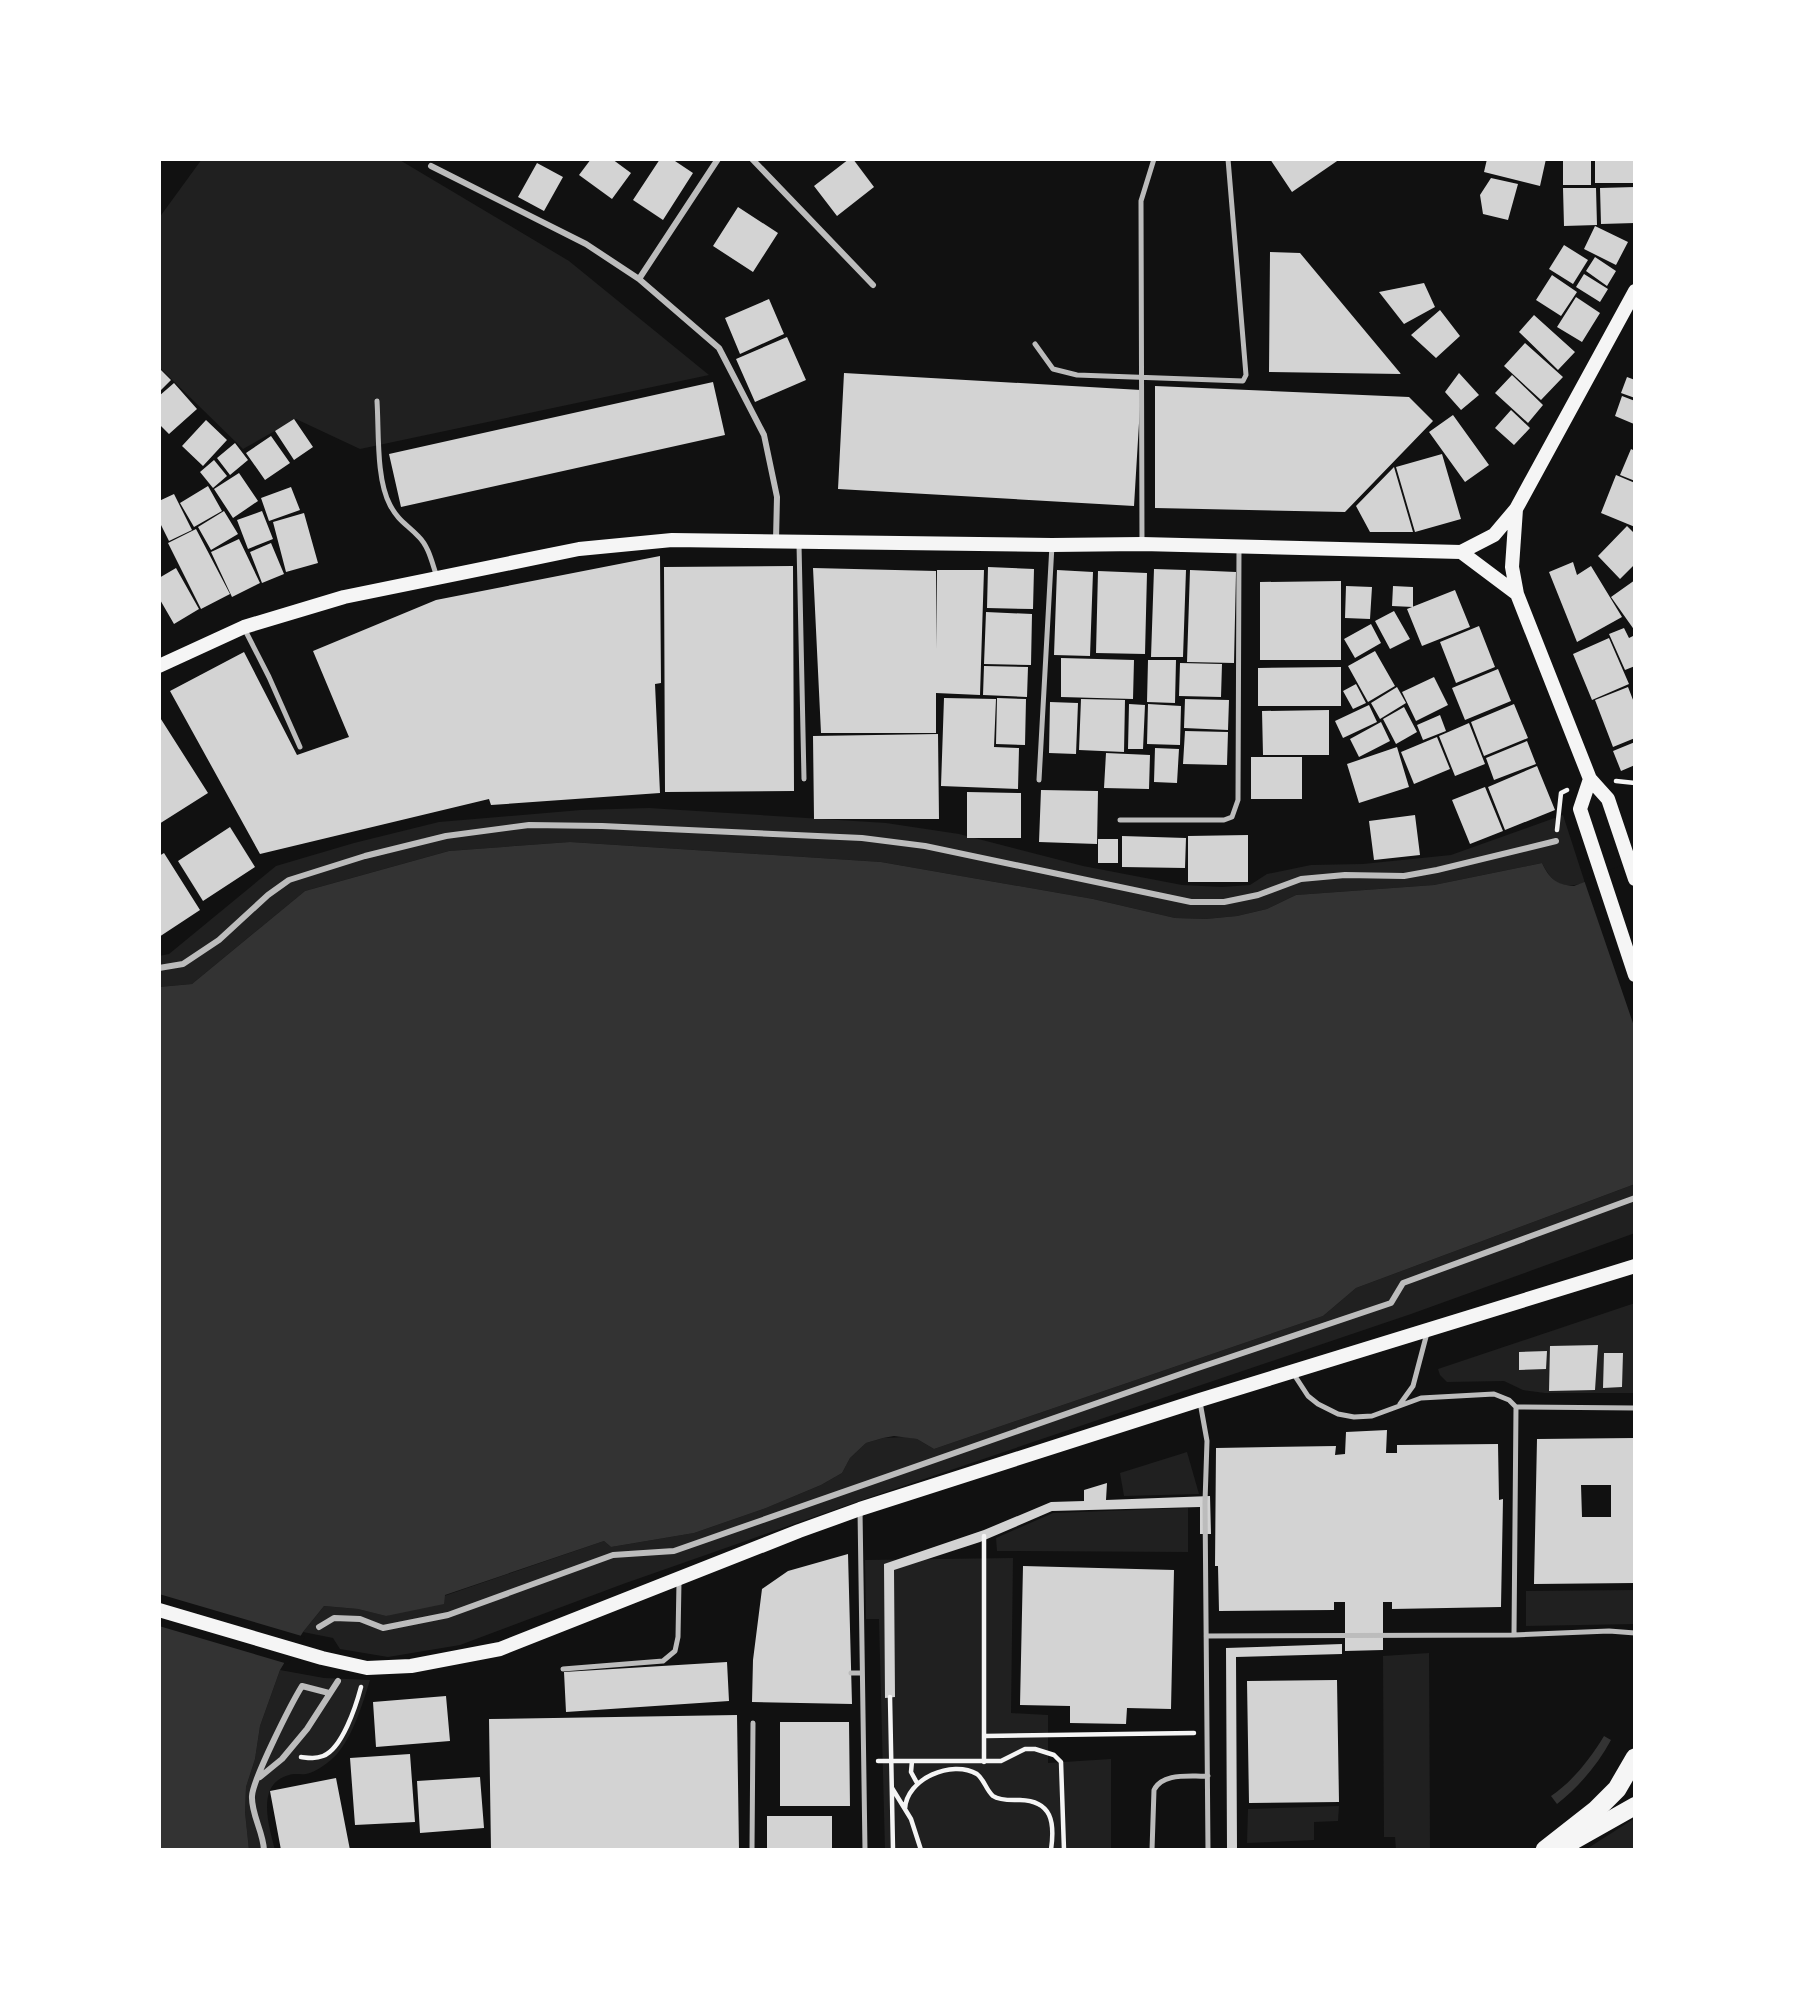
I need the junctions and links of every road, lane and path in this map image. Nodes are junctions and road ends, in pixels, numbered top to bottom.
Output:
1 (718, 159) edge
2 (752, 159) edge
3 (1154, 159) edge
4 (1228, 159) edge
5 (430, 166) dead end
6 (639, 279) junction
7 (873, 285) dead end
8 (1635, 291) edge
9 (1035, 344) dead end
10 (1142, 379) junction
11 (377, 401) dead end
12 (1517, 509) junction
13 (799, 541) junction
14 (775, 542) junction
15 (1142, 544) junction
16 (1052, 545) junction
17 (1239, 548) junction
18 (1461, 552) junction
19 (437, 577) junction
20 (1517, 594) junction
21 (244, 627) junction
22 (159, 666) edge
23 (300, 747) dead end
24 (804, 779) dead end
25 (1590, 779) junction
26 (1039, 780) dead end
27 (1120, 820) dead end
28 (1556, 841) dead end
29 (1635, 879) edge
30 (159, 968) edge
31 (1635, 975) edge
32 (1635, 1198) edge
33 (1635, 1266) edge
34 (1428, 1330) junction
35 (1292, 1371) junction
36 (1200, 1400) junction
37 (1517, 1406) junction
38 (1395, 1408) junction
39 (1635, 1408) edge
40 (860, 1509) junction
41 (984, 1536) dead end
42 (679, 1578) junction
43 (159, 1610) edge
44 (319, 1627) dead end
45 (1635, 1633) edge
46 (1514, 1635) junction
47 (1206, 1636) junction
48 (563, 1669) dead end
49 (851, 1673) dead end
50 (861, 1673) junction
51 (338, 1681) dead end
52 (361, 1687) dead end
53 (330, 1693) junction
54 (890, 1697) dead end
55 (753, 1723) dead end
56 (1208, 1733) junction
57 (985, 1736) junction
58 (1635, 1758) edge
59 (282, 1759) junction
60 (890, 1761) junction
61 (912, 1761) junction
62 (863, 1762) junction
63 (984, 1762) junction
64 (1208, 1776) junction
65 (258, 1779) junction
66 (918, 1783) junction
67 (891, 1787) junction
68 (1635, 1806) edge
69 (905, 1809) junction
70 (1051, 1847) edge
71 (1064, 1847) edge
72 (264, 1850) edge
73 (752, 1850) edge
74 (865, 1850) edge
75 (893, 1850) edge
76 (921, 1850) edge
77 (1152, 1850) edge
78 (1208, 1850) edge
79 (1545, 1850) edge
80 (1557, 1850) edge

1 - 6 street
2 - 7 street
3 - 10 lane
4 - 10 lane
5 - 6 street
6 - 14 street
8 - 12 main road
9 - 10 lane
10 - 15 lane
11 - 19 lane
12 - 18 main road
12 - 20 main road
13 - 14 main road
13 - 16 main road
13 - 24 lane
14 - 19 main road
15 - 16 main road
15 - 17 main road
16 - 26 lane
17 - 18 main road
17 - 27 lane
18 - 20 main road
19 - 21 main road
20 - 25 main road
21 - 22 main road
21 - 23 lane
25 - 29 main road
25 - 31 main road
28 - 30 street
32 - 44 street
33 - 34 main road
34 - 35 main road
34 - 38 lane
35 - 36 main road
35 - 38 lane
36 - 40 main road
36 - 47 lane
37 - 38 lane
37 - 39 lane
37 - 46 lane
40 - 42 main road
40 - 50 lane
41 - 57 path
42 - 43 main road
42 - 48 lane
45 - 46 lane
46 - 47 lane
47 - 56 lane
49 - 50 lane
50 - 62 lane
51 - 53 street
52 - 59 path
53 - 59 street
53 - 65 street
54 - 60 path
55 - 73 lane
56 - 57 path
56 - 64 lane
57 - 63 path
58 - 79 highway
59 - 65 street
60 - 61 path
60 - 62 path
60 - 67 path
61 - 63 path
61 - 66 path
62 - 74 lane
63 - 71 path
64 - 77 lane
64 - 78 lane
65 - 72 street
66 - 69 path
66 - 70 path
67 - 69 path
67 - 75 path
68 - 80 main road
69 - 76 path
70 - 71 path

